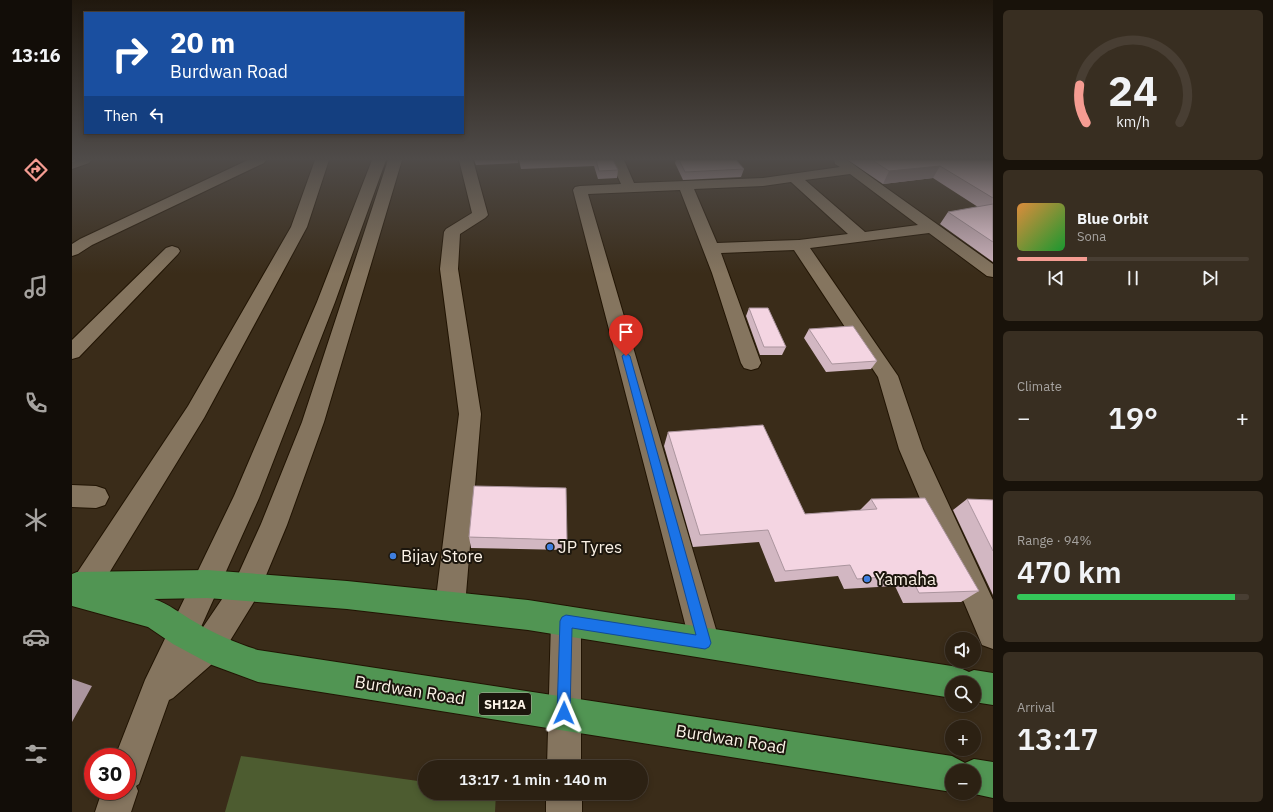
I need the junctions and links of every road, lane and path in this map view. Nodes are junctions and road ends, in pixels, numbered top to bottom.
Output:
1 (179, 198) edge
2 (309, 198) edge
3 (365, 198) edge
4 (383, 198) edge
5 (476, 198) edge
6 (582, 198) edge
7 (691, 198) edge
8 (817, 198) edge
9 (890, 198) edge
10 (932, 228) junction
11 (861, 237) junction
12 (799, 245) junction
13 (712, 248) junction
14 (72, 251) edge
15 (172, 251) dead end
16 (993, 272) edge
17 (72, 352) edge
18 (751, 363) dead end
19 (207, 584) junction
20 (247, 587) junction
21 (76, 588) edge
22 (450, 606) junction
23 (566, 621) junction
24 (993, 634) edge
25 (197, 640) junction
26 (705, 643) junction
27 (945, 681) edge
28 (981, 687) edge
29 (993, 688) edge
30 (564, 713) junction
31 (136, 748) edge
32 (564, 760) edge
33 (945, 773) edge
34 (981, 778) edge
35 (993, 780) edge
36 (117, 800) edge
37 (564, 800) edge
38 (112, 812) edge
39 (564, 812) edge

1 - 14 street
2 - 21 street
3 - 19 street
4 - 20 street
5 - 22 street
6 - 26 street
7 - 13 street
8 - 11 street
9 - 10 street
10 - 11 street
10 - 16 street
11 - 12 street
12 - 13 street
12 - 24 street
13 - 18 street
15 - 17 street
19 - 20 main road
19 - 21 main road
19 - 25 street
20 - 22 main road
20 - 25 street
21 - 25 main road, Burdwan Road / SH12A
22 - 23 main road
23 - 26 main road
23 - 30 street
25 - 30 main road, Burdwan Road / SH12A
25 - 31 street
26 - 27 main road
28 - 29 main road
30 - 32 street
30 - 33 main road, Burdwan Road / SH12A
34 - 35 main road
36 - 38 street
37 - 39 street

